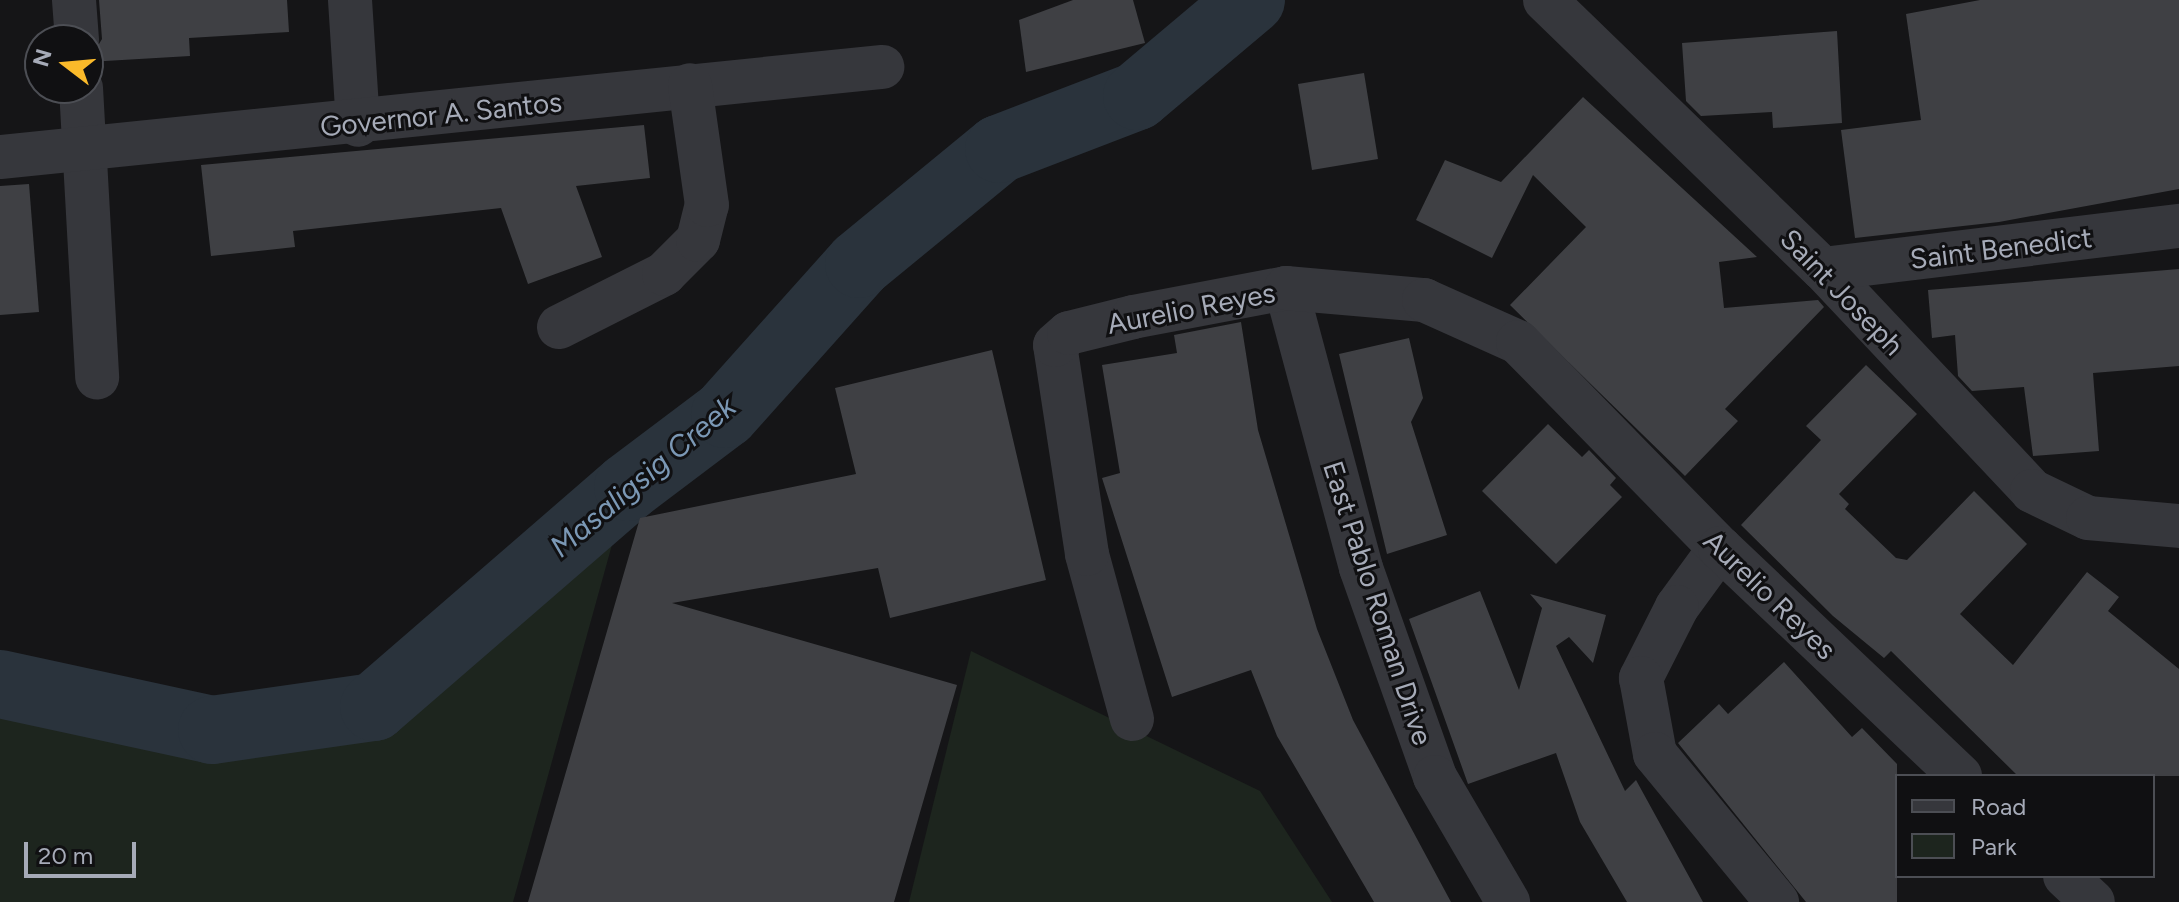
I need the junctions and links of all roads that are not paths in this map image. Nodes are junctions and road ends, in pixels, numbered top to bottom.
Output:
1 (74, 0) edge
2 (350, 0) edge
3 (1545, 0) edge
4 (76, 24) edge
5 (882, 67) dead end
6 (690, 85) junction
7 (82, 104) edge
8 (358, 125) junction
9 (86, 145) junction
10 (0, 157) edge
11 (2179, 226) edge
12 (1823, 269) junction
13 (1286, 288) junction
14 (559, 327) dead end
15 (97, 378) dead end
16 (2173, 528) edge
17 (1720, 548) junction
18 (1132, 719) dead end
19 (1958, 774) edge
20 (2067, 878) edge
21 (1508, 902) edge
22 (1777, 902) edge
23 (2093, 902) edge

1 - 4 street
2 - 8 street
3 - 12 street, Saint Joseph
5 - 6 street, Governor A. Santos
6 - 8 street, Governor A. Santos
6 - 14 street
7 - 9 street
8 - 9 street, Governor A. Santos
9 - 10 street, Governor A. Santos
9 - 15 street
11 - 12 street, Saint Benedict
12 - 16 street, Saint Joseph
13 - 17 street, Aurelio Reyes
13 - 18 street, Aurelio Reyes
13 - 21 street, East Pablo Roman Drive
17 - 19 street, Aurelio Reyes
17 - 22 street
20 - 23 street

